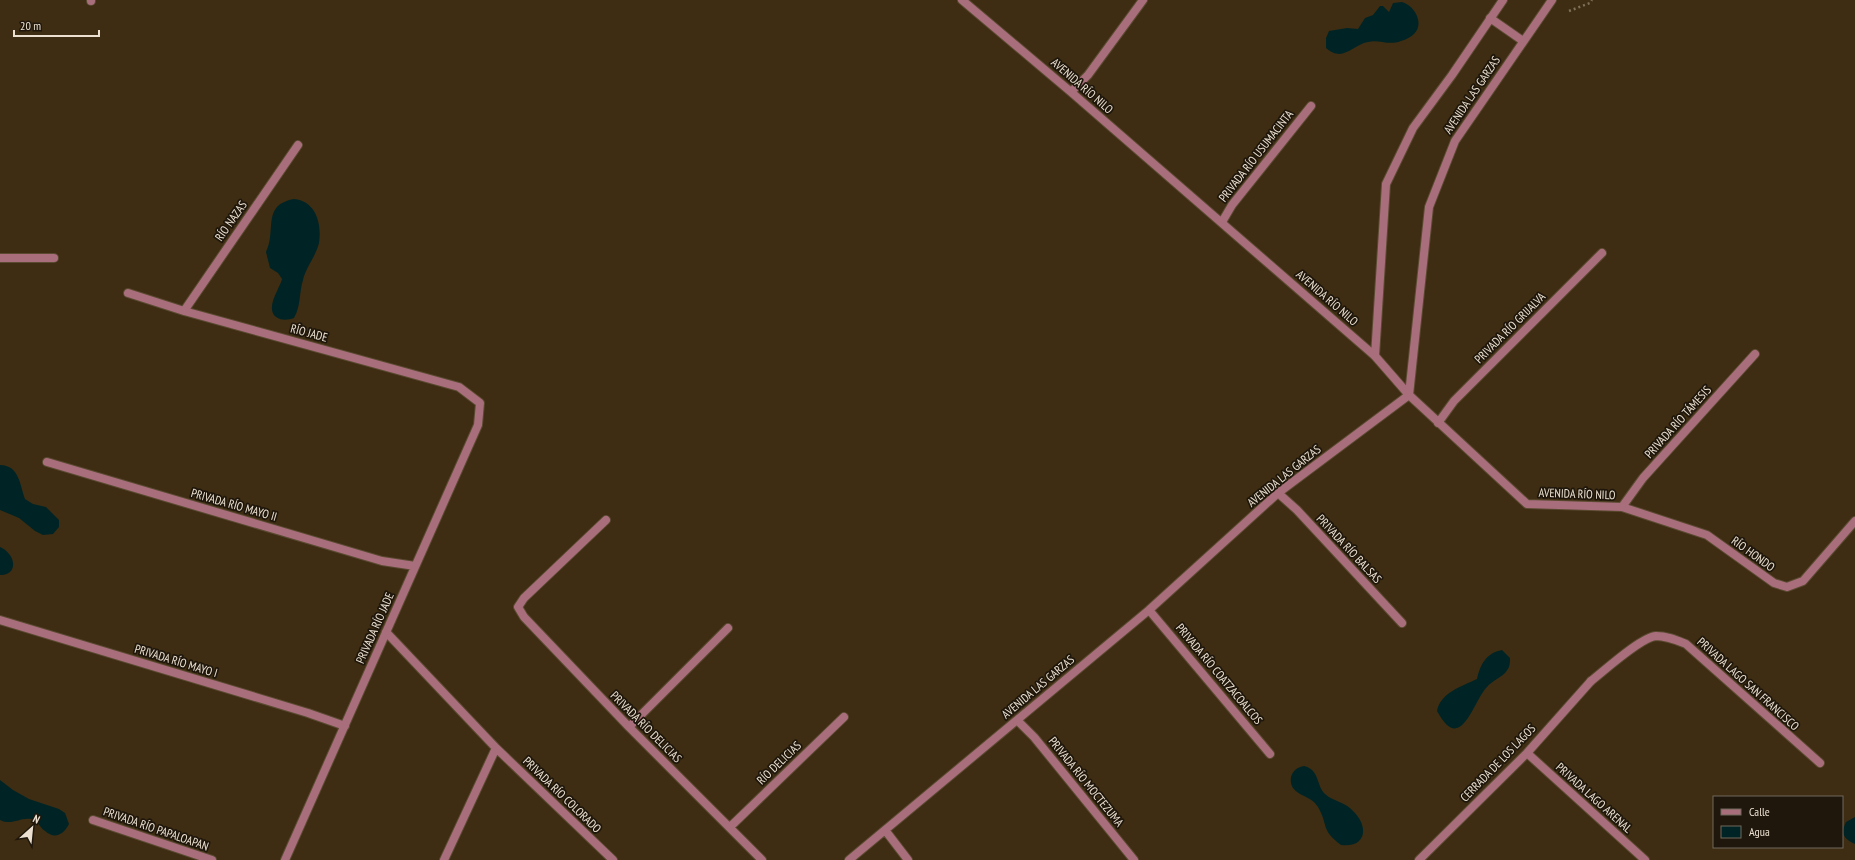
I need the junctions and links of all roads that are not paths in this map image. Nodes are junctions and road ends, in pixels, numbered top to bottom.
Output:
1 (962, 0) edge
2 (1144, 0) edge
3 (1502, 0) edge
4 (1552, 0) edge
5 (1490, 18) junction
6 (1523, 41) junction
7 (1071, 92) junction
8 (1311, 106) dead end
9 (298, 145) dead end
10 (1222, 222) junction
11 (1602, 253) dead end
12 (0, 258) edge
13 (54, 258) dead end
14 (128, 293) dead end
15 (184, 311) junction
16 (1755, 354) dead end
17 (1374, 356) junction
18 (1409, 395) junction
19 (480, 403) joint
20 (1438, 423) junction
21 (47, 462) dead end
22 (1278, 493) junction
23 (1622, 507) junction
24 (606, 520) dead end
25 (1855, 521) edge
26 (1707, 535) joint
27 (415, 566) junction
28 (1149, 610) junction
29 (0, 620) edge
30 (1402, 622) dead end
31 (728, 628) dead end
32 (386, 632) junction
33 (1654, 636) joint
34 (844, 717) dead end
35 (1017, 720) junction
36 (345, 726) junction
37 (629, 727) junction
38 (496, 748) junction
39 (1526, 753) junction
40 (1270, 754) dead end
41 (1820, 764) dead end
42 (93, 820) dead end
43 (730, 827) junction
44 (885, 830) junction
45 (212, 860) edge
46 (285, 860) edge
47 (444, 860) edge
48 (613, 860) edge
49 (762, 860) edge
50 (849, 860) edge
51 (908, 860) edge
52 (1134, 860) edge
53 (1419, 860) edge
54 (1645, 860) edge

1 - 7 street, AVENIDA RÍO NILO
2 - 7 street
3 - 5 street
4 - 6 street, AVENIDA LAS GARZAS
5 - 6 street
5 - 17 street
6 - 18 street, AVENIDA LAS GARZAS
7 - 10 street, AVENIDA RÍO NILO
8 - 10 street, PRIVADA RÍO USUMACINTA
9 - 15 street, RÍO NAZAS
10 - 17 street, AVENIDA RÍO NILO
11 - 20 street, PRIVADA RÍO GRIJALVA
12 - 13 street
14 - 15 street, RÍO JADE
15 - 19 street, RÍO JADE
16 - 23 street, PRIVADA RÍO TÁMESIS
17 - 18 street, AVENIDA RÍO NILO
18 - 20 street, AVENIDA RÍO NILO
18 - 22 street, AVENIDA LAS GARZAS
19 - 27 street, PRIVADA RÍO JADE
20 - 23 street, AVENIDA RÍO NILO
21 - 27 street, PRIVADA RÍO MAYO II
22 - 28 street, AVENIDA LAS GARZAS
22 - 30 street, PRIVADA RÍO BALSAS
23 - 26 street, AVENIDA RÍO NILO
24 - 37 street, PRIVADA RÍO DELICIAS
25 - 26 street, RÍO HONDO
27 - 32 street, PRIVADA RÍO JADE
28 - 35 street, AVENIDA LAS GARZAS
28 - 40 street, PRIVADA RÍO COATZACOALCOS
29 - 36 street, PRIVADA RÍO MAYO I
31 - 37 street
32 - 36 street, PRIVADA RÍO JADE
32 - 38 street, PRIVADA RÍO COLORADO
33 - 39 street, CERRADA DE LOS LAGOS
33 - 41 street, PRIVADA LAGO SAN FRANCISCO
34 - 43 street, RÍO DELICIAS
35 - 44 street, AVENIDA LAS GARZAS
35 - 52 street, PRIVADA RÍO MOCTEZUMA
36 - 46 street, PRIVADA RÍO JADE
37 - 43 street, PRIVADA RÍO DELICIAS
38 - 47 street
38 - 48 street, PRIVADA RÍO COLORADO
39 - 53 street, CERRADA DE LOS LAGOS
39 - 54 street, PRIVADA LAGO ARENAL
42 - 45 street, PRIVADA RÍO PAPALOAPAN
43 - 49 street, PRIVADA RÍO DELICIAS
44 - 50 street, AVENIDA LAS GARZAS
44 - 51 street

